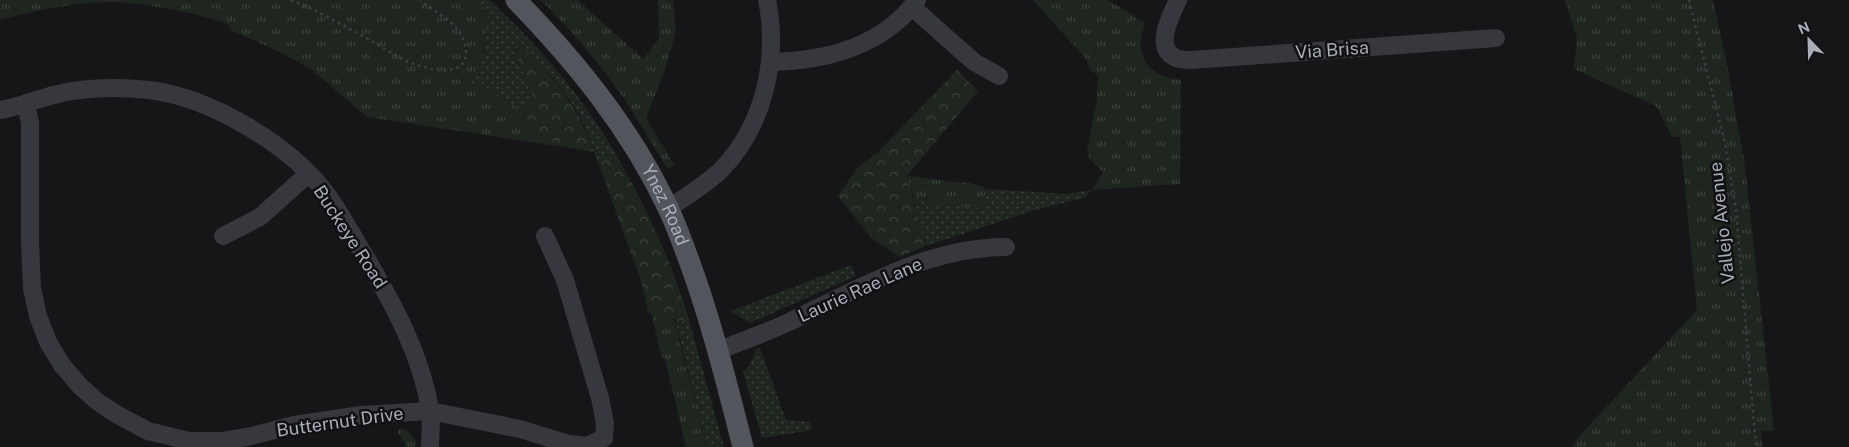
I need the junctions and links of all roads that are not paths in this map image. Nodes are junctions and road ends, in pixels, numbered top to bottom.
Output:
1 (516, 0) edge
2 (767, 0) edge
3 (1178, 0) edge
4 (914, 3) edge
5 (1496, 38) dead end
6 (771, 62) junction
7 (999, 76) dead end
8 (26, 104) junction
9 (0, 110) edge
10 (308, 174) junction
11 (669, 208) junction
12 (223, 236) dead end
13 (545, 236) dead end
14 (1006, 247) dead end
15 (718, 350) junction
16 (430, 411) junction
17 (430, 447) edge
18 (743, 447) edge

1 - 11 main road, Ynez Road
2 - 6 street
3 - 5 street, Via Brisa
4 - 6 street
4 - 7 street
6 - 11 street
8 - 9 street, Buckeye Road
8 - 10 street, Buckeye Road
8 - 16 street, Butternut Drive
10 - 12 street
10 - 16 street, Buckeye Road
11 - 15 main road, Ynez Road
13 - 16 street, Butternut Drive
14 - 15 street, Laurie Rae Lane
15 - 18 main road, Ynez Road
16 - 17 street, Buckeye Road

